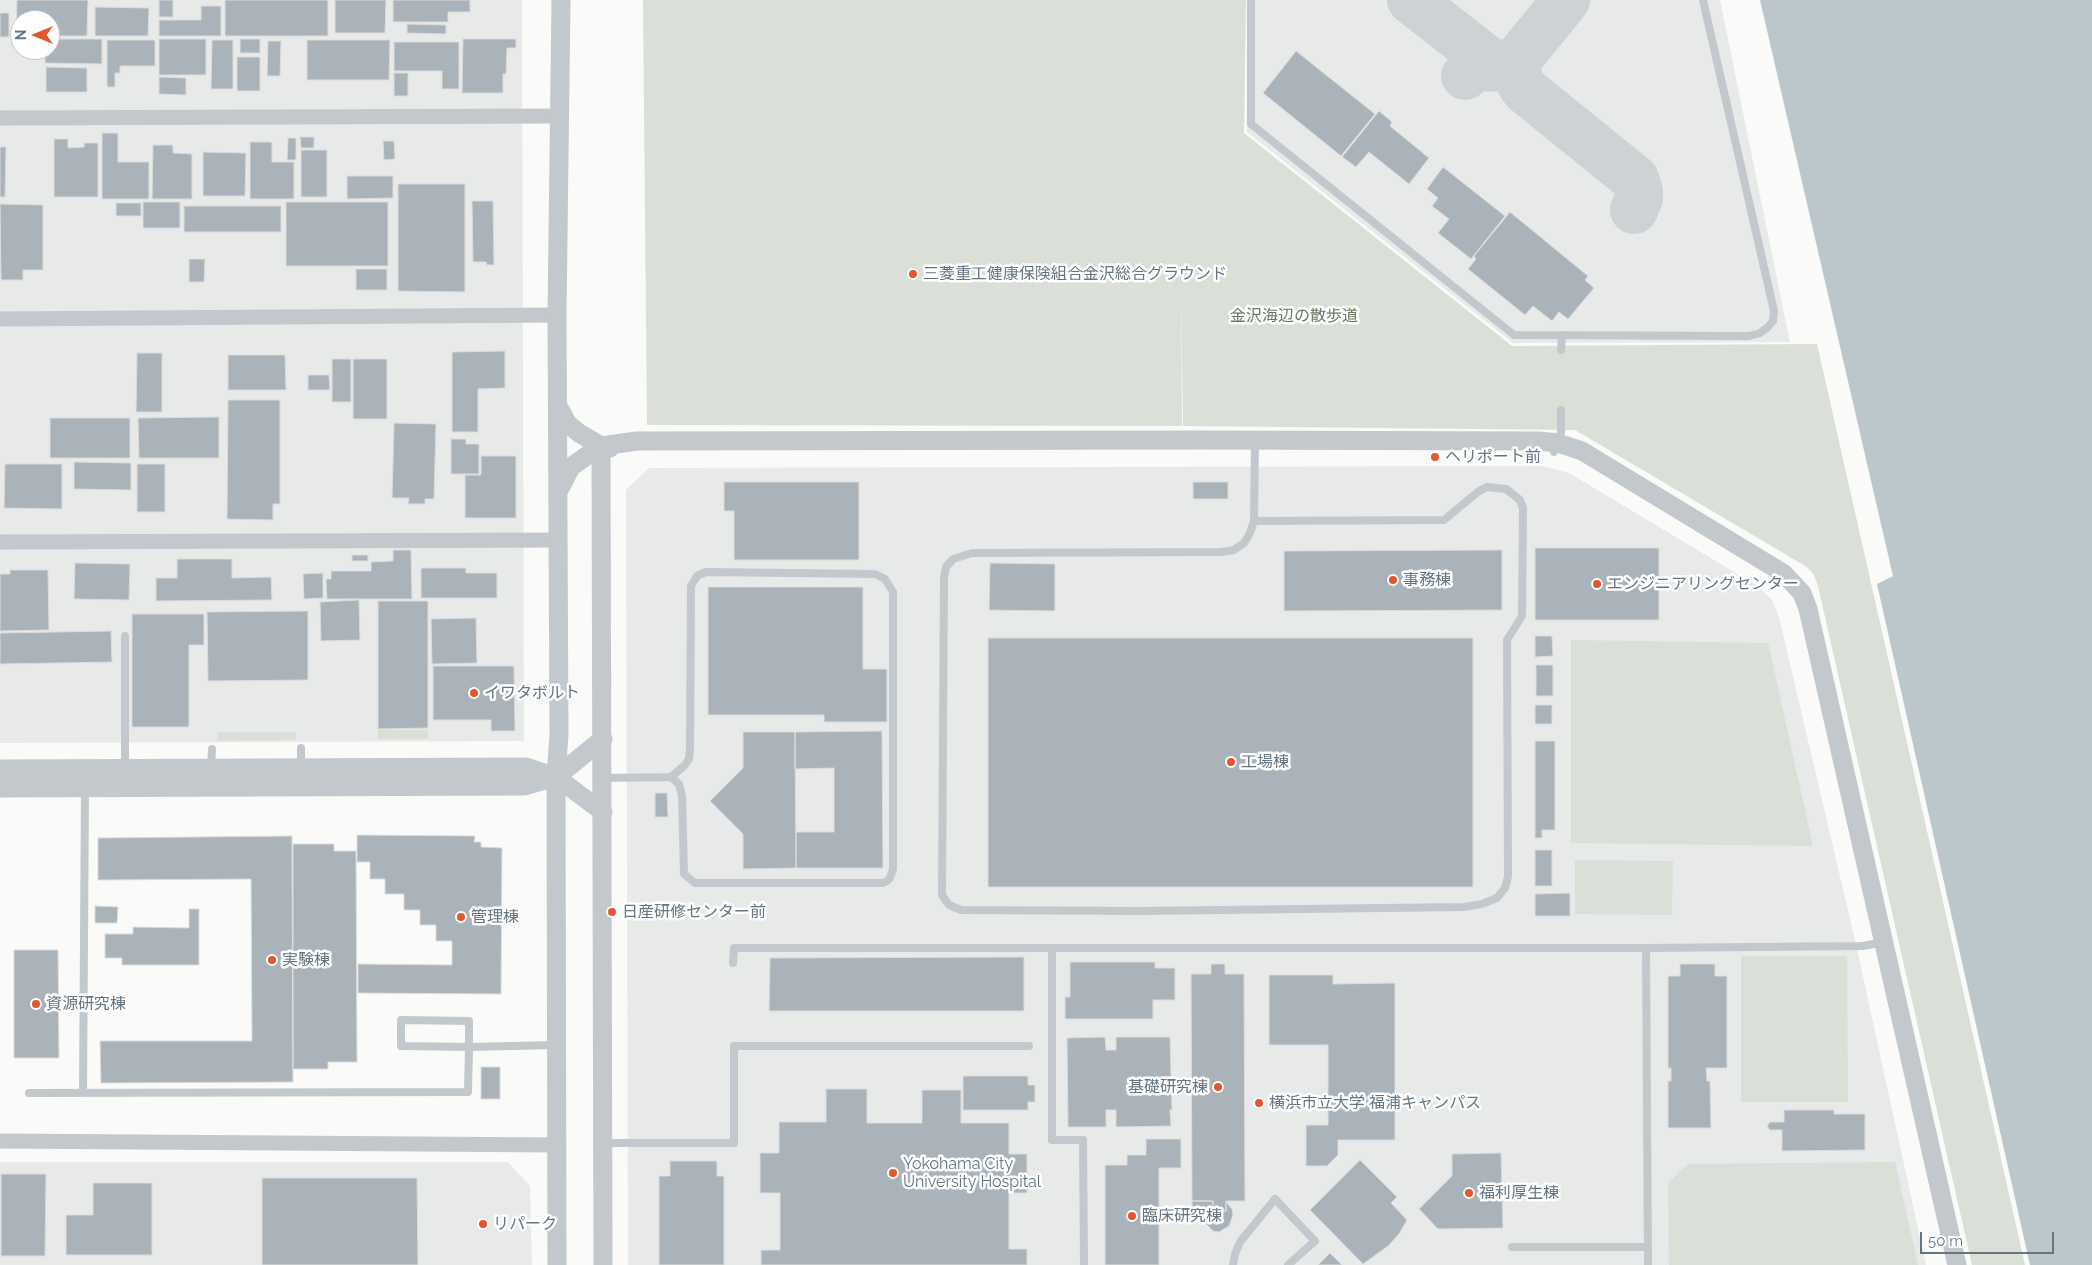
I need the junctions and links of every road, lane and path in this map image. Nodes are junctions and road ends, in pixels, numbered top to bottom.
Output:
1 (561, 0) edge
2 (1251, 0) edge
3 (1703, 0) edge
4 (558, 116) junction
5 (0, 118) edge
6 (557, 315) junction
7 (0, 318) edge
8 (1562, 335) junction
9 (1561, 350) dead end
10 (558, 406) junction
11 (1561, 410) dead end
12 (601, 446) junction
13 (1255, 446) junction
14 (1556, 448) junction
15 (558, 490) junction
16 (1254, 521) junction
17 (558, 540) junction
18 (0, 542) edge
19 (125, 636) dead end
20 (603, 739) junction
21 (212, 748) dead end
22 (301, 748) dead end
23 (125, 768) junction
24 (211, 768) junction
25 (301, 768) junction
26 (0, 769) edge
27 (556, 777) junction
28 (671, 777) junction
29 (603, 778) junction
30 (0, 788) edge
31 (84, 788) junction
32 (603, 812) junction
33 (1879, 943) junction
34 (1052, 948) junction
35 (1646, 948) junction
36 (734, 963) dead end
37 (558, 1045) junction
38 (1029, 1046) dead end
39 (469, 1047) junction
40 (83, 1093) junction
41 (29, 1094) dead end
42 (0, 1141) edge
43 (604, 1143) junction
44 (557, 1145) junction
45 (1512, 1247) dead end
46 (1648, 1247) junction
47 (557, 1265) edge
48 (604, 1265) edge
49 (1084, 1265) edge
50 (1233, 1265) edge
51 (1288, 1265) edge
52 (1648, 1265) edge
53 (1946, 1265) edge
54 (1958, 1265) edge

1 - 4 street
2 - 8 lane
3 - 8 lane
4 - 5 street
4 - 6 street
6 - 7 street
6 - 10 street
8 - 9 lane
10 - 12 street
10 - 15 street
11 - 14 lane
12 - 13 street
12 - 15 street
12 - 20 street
13 - 14 street
13 - 16 lane
14 - 33 street
15 - 17 street
16 - 16 lane
17 - 18 street
17 - 27 street
19 - 23 lane
20 - 27 street
20 - 29 street
21 - 24 lane
22 - 25 lane
23 - 24 street
23 - 26 street
24 - 25 street
25 - 27 street
27 - 31 street
27 - 32 street
27 - 37 street
28 - 28 lane
28 - 29 lane
29 - 32 street
30 - 31 street
31 - 40 lane
32 - 43 street
33 - 35 lane
33 - 53 street
33 - 54 street
34 - 35 lane
34 - 36 lane
34 - 49 lane
35 - 46 lane
37 - 39 lane
37 - 44 street
38 - 43 lane
39 - 39 lane
39 - 40 lane
40 - 41 lane
42 - 44 street
43 - 48 street
44 - 47 street
45 - 46 lane
46 - 52 lane
50 - 51 lane

